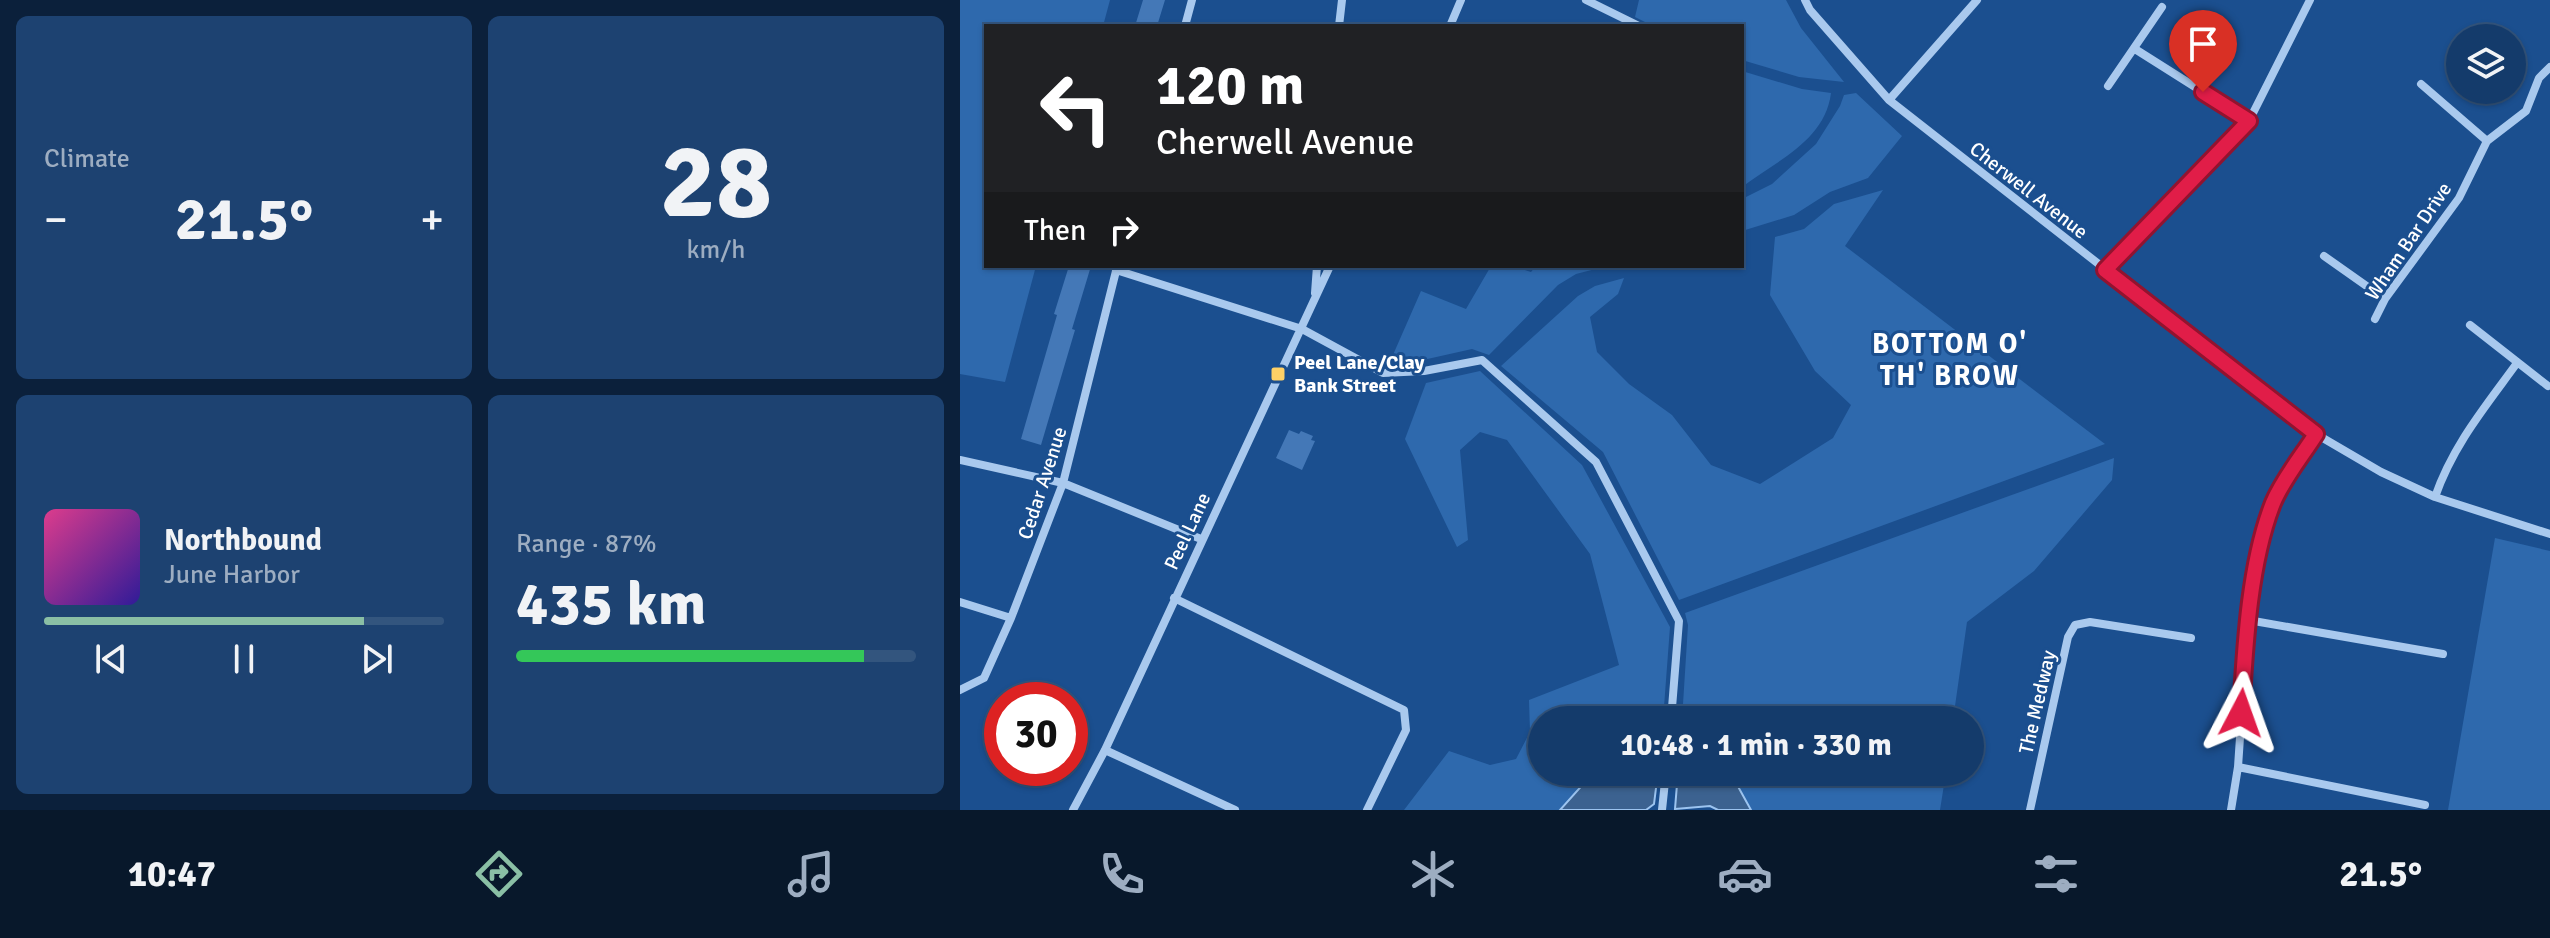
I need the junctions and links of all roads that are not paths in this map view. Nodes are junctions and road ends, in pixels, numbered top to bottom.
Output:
1 (1192, 0) edge
2 (1342, 0) edge
3 (1461, 0) edge
4 (1586, 0) edge
5 (1805, 0) edge
6 (1977, 0) edge
7 (2310, 0) edge
8 (2162, 7) dead end
9 (1186, 24) edge
10 (1339, 24) edge
11 (1451, 24) edge
12 (1635, 24) edge
13 (2135, 49) junction
14 (2550, 67) edge
15 (2421, 84) dead end
16 (2108, 86) dead end
17 (1889, 100) junction
18 (2249, 121) junction
19 (2487, 141) junction
20 (2324, 256) dead end
21 (1116, 268) edge
22 (1317, 268) edge
23 (1329, 268) edge
24 (2105, 270) junction
25 (1314, 298) junction
26 (2385, 299) junction
27 (2375, 319) dead end
28 (2470, 325) dead end
29 (1302, 329) junction
30 (2517, 363) junction
31 (2548, 386) dead end
32 (2316, 434) junction
33 (960, 460) edge
34 (1063, 483) junction
35 (2435, 497) junction
36 (2550, 534) edge
37 (1201, 539) junction
38 (1174, 598) junction
39 (960, 602) edge
40 (1011, 618) junction
41 (2248, 620) junction
42 (2191, 638) dead end
43 (2443, 654) dead end
44 (960, 690) edge
45 (1672, 706) edge
46 (1105, 750) junction
47 (2238, 767) junction
48 (1665, 786) edge
49 (2425, 805) dead end
50 (1073, 810) edge
51 (1235, 810) edge
52 (1367, 810) edge
53 (1662, 810) edge
54 (2030, 810) edge
55 (2231, 810) edge

1 - 9 street
2 - 10 street
3 - 11 street
4 - 12 street
5 - 17 street, Cherwell Avenue
6 - 17 street
7 - 18 street
8 - 13 street
13 - 16 street
13 - 18 street
14 - 19 street, Wham Bar Drive
15 - 19 street
17 - 24 street, Cherwell Avenue
18 - 24 street
19 - 26 street, Wham Bar Drive
20 - 26 street
21 - 29 street
21 - 34 street, Cedar Avenue
22 - 25 street
23 - 25 street, Peel Lane
24 - 32 street, Cherwell Avenue
25 - 29 street, Peel Lane
26 - 27 street, Wham Bar Drive
28 - 30 street
29 - 37 street, Peel Lane
29 - 45 street
30 - 31 street
30 - 35 street
32 - 35 street, Cherwell Avenue
32 - 41 street
33 - 34 street
34 - 37 street
34 - 40 street, Cedar Avenue
35 - 36 street, Cherwell Avenue
37 - 38 street, Peel Lane
38 - 46 street, Peel Lane
38 - 52 street
39 - 40 street
40 - 44 street, Cedar Avenue
41 - 43 street
41 - 47 street
42 - 54 street, The Medway
46 - 50 street, Peel Lane
46 - 51 street
47 - 49 street
47 - 55 street
48 - 53 street

